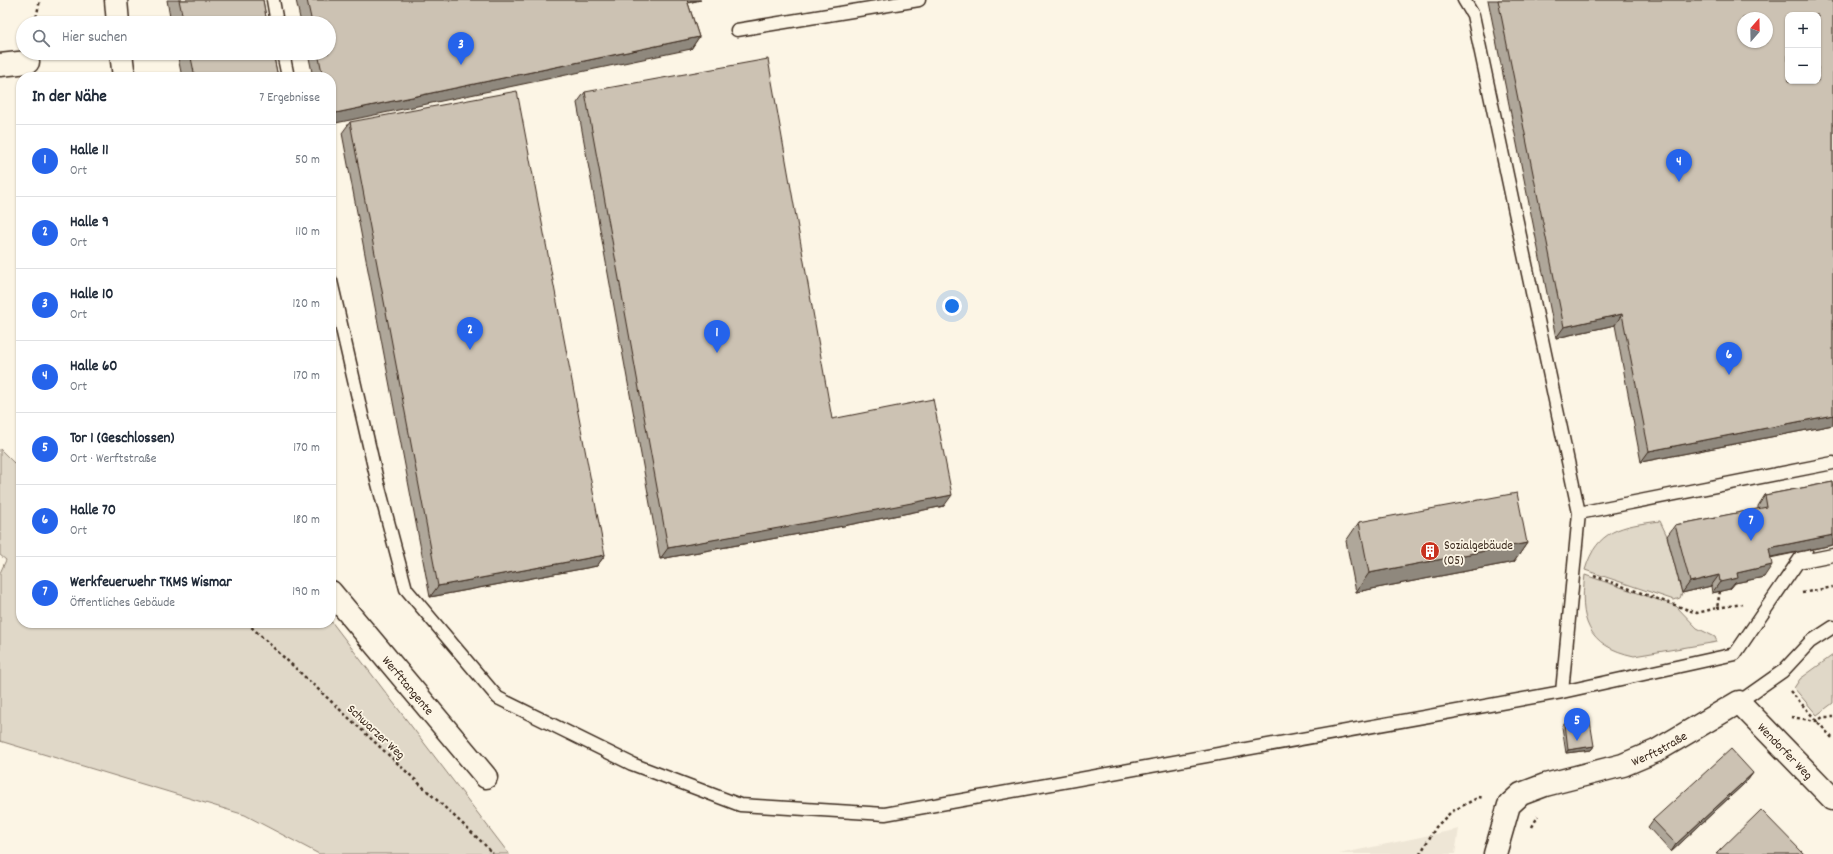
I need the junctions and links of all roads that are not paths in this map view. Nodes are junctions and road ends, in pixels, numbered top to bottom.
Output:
1 (116, 0) edge
2 (273, 0) edge
3 (919, 0) edge
4 (1464, 0) edge
5 (117, 16) edge
6 (276, 16) edge
7 (737, 30) dead end
8 (122, 60) edge
9 (284, 60) edge
10 (28, 62) dead end
11 (0, 65) edge
12 (123, 72) edge
13 (287, 72) edge
14 (336, 303) edge
15 (1833, 463) edge
16 (1579, 513) junction
17 (1806, 550) edge
18 (1833, 556) edge
19 (1798, 562) junction
20 (336, 598) edge
21 (1833, 627) edge
22 (1562, 692) junction
23 (1739, 702) junction
24 (486, 777) dead end
25 (1833, 799) edge
26 (1495, 854) edge

1 - 5 street
2 - 6 lane
3 - 7 lane
4 - 16 lane
8 - 12 street
9 - 13 lane
10 - 11 street
14 - 22 lane
15 - 16 lane
16 - 22 lane
17 - 19 lane
18 - 19 lane
19 - 22 lane
20 - 24 street, Werfttangente
21 - 23 lane, Werftstraße
23 - 25 street, Wendorfer Weg
23 - 26 street, Werftstraße

